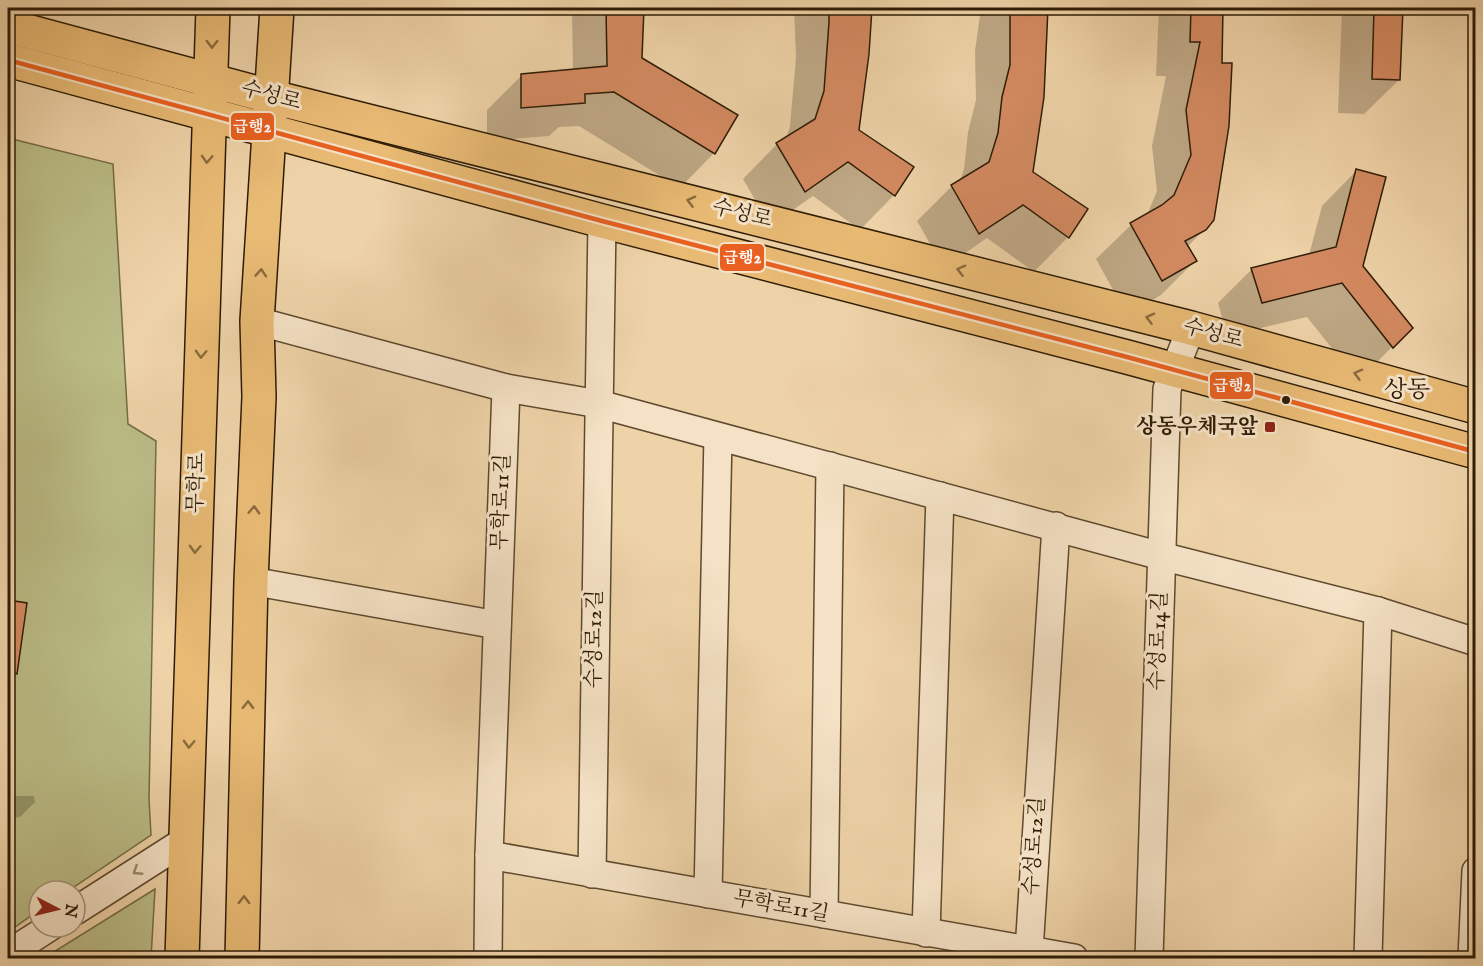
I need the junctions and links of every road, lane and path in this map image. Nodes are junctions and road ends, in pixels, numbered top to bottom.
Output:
1 (213, 8) edge
2 (277, 8) edge
3 (8, 27) edge
4 (8, 60) edge
5 (211, 80) junction
6 (272, 96) junction
7 (209, 114) junction
8 (270, 131) junction
9 (602, 221) junction
10 (257, 321) junction
11 (1191, 328) junction
12 (1174, 370) junction
13 (506, 388) junction
14 (599, 404) junction
15 (1476, 406) edge
16 (718, 437) junction
17 (1476, 452) edge
18 (830, 466) junction
19 (940, 496) junction
20 (1056, 526) junction
21 (1161, 556) junction
22 (251, 581) junction
23 (1378, 611) junction
24 (497, 625) junction
25 (1476, 642) edge
26 (186, 840) junction
27 (489, 855) junction
28 (1476, 871) edge
29 (592, 873) junction
30 (708, 894) junction
31 (87, 903) edge
32 (824, 914) junction
33 (926, 933) junction
34 (31, 939) edge
35 (1029, 951) junction
36 (8, 954) edge
37 (182, 958) edge
38 (242, 958) edge
39 (488, 958) edge
40 (1074, 958) edge
41 (1149, 958) edge
42 (1368, 958) edge
43 (1472, 958) edge

1 -> 5 main road, 무학로
2 - 6 main road
3 - 5 main road, 수성로
4 - 7 main road, 수성로
5 - 6 main road, 수성로
5 - 7 main road, 무학로
6 - 8 main road
11 -> 6 main road, 수성로
7 - 8 main road, 수성로
7 -> 26 main road, 무학로
8 - 9 main road, 수성로
10 -> 8 main road
9 - 12 main road, 수성로
9 - 14 street, 수성로12길
10 - 13 street
22 -> 10 main road
11 - 12 street, 수성로14길
15 -> 11 main road, 수성로
12 - 17 main road, 수성로
12 - 21 street, 수성로14길
13 - 14 street
13 - 24 street, 무학로11길
14 - 16 street
14 - 29 street, 수성로12길
16 - 18 street
16 - 30 street
18 - 19 street
18 - 32 street
19 - 20 street
19 - 33 street
20 - 21 street
20 - 35 street, 수성로12길
21 - 23 street
21 - 41 street, 수성로14길
22 - 24 street
38 -> 22 main road
23 - 25 street
23 - 42 street
24 - 27 street, 무학로11길
26 -> 31 street
26 - 37 main road, 무학로
27 - 29 street, 무학로11길
27 - 39 street, 무학로11길
28 - 43 street
29 - 30 street, 무학로11길
30 - 32 street, 무학로11길
32 - 33 street, 무학로11길
33 - 35 street, 무학로11길
34 - 36 street
35 - 40 street, 무학로11길

